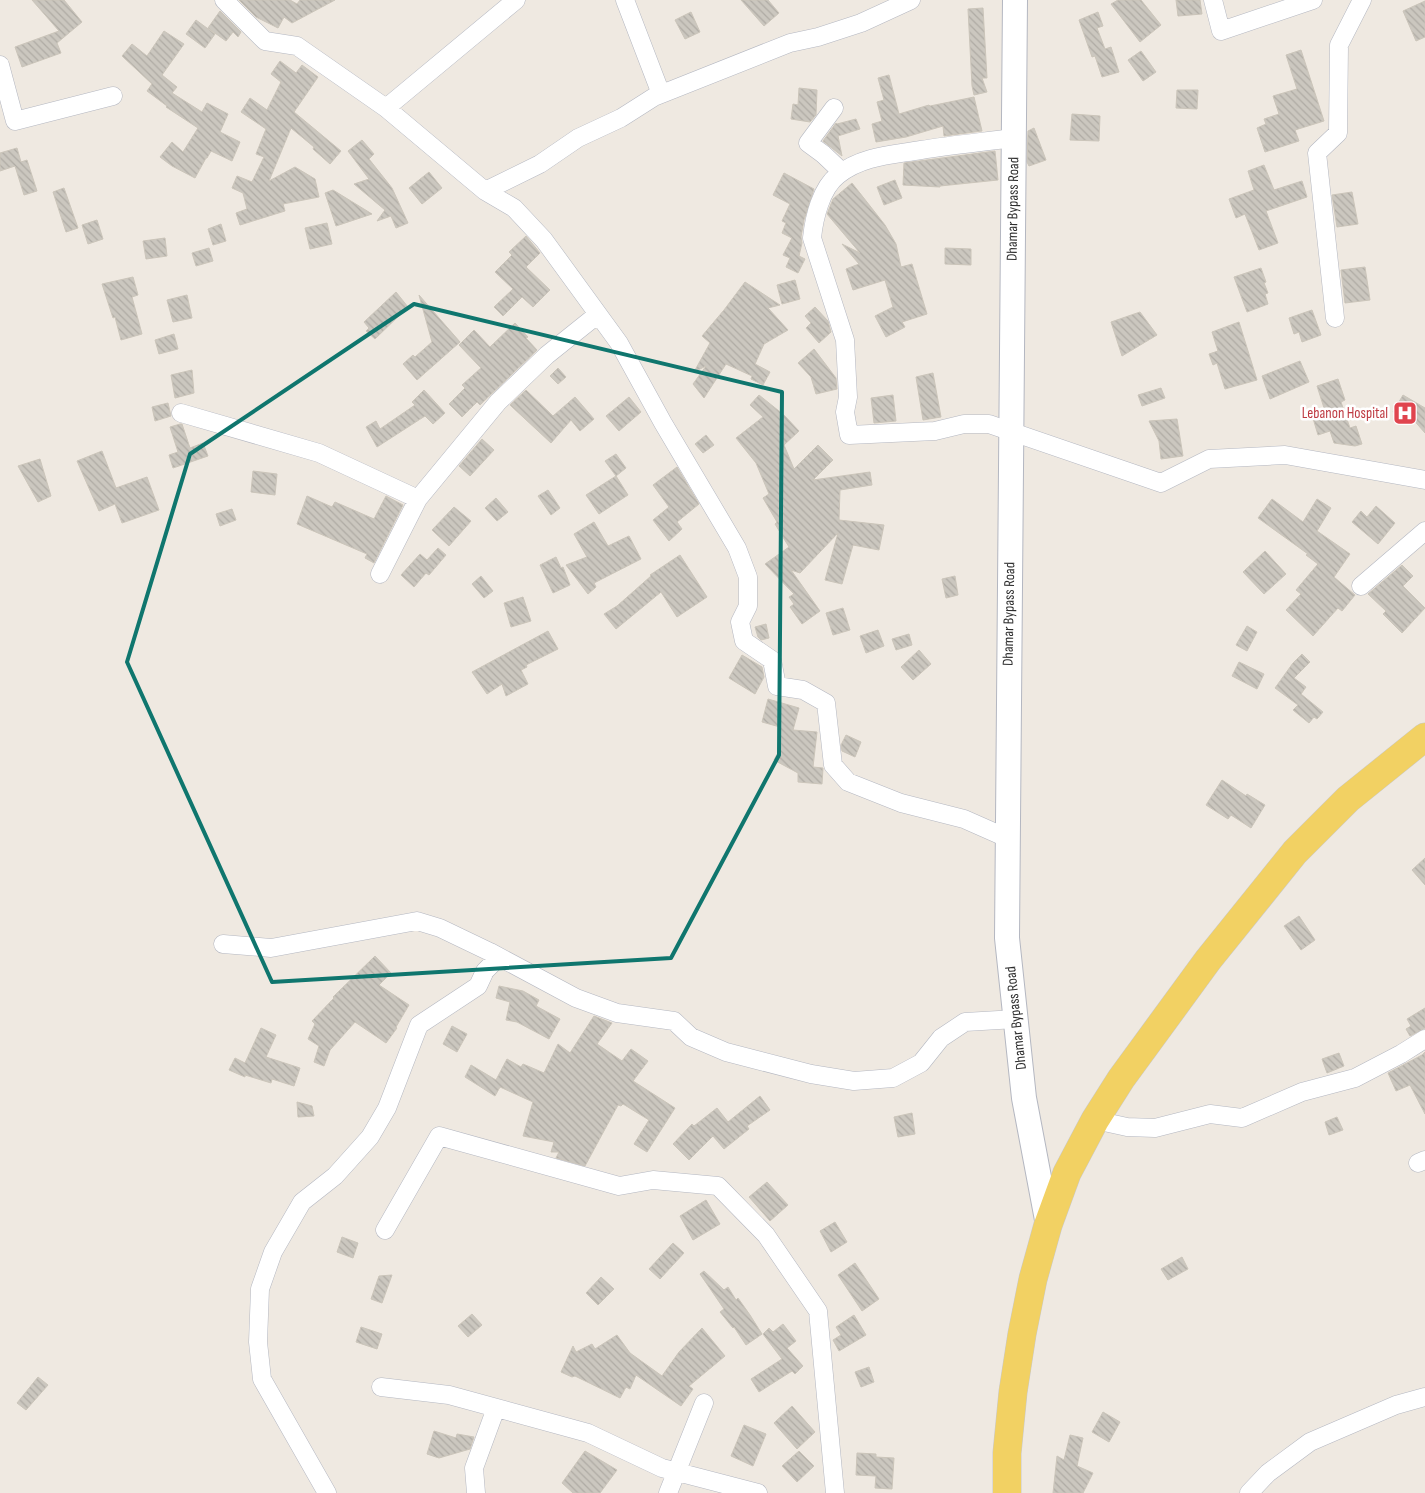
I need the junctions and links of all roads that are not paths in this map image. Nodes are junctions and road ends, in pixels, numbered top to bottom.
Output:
1 (224, 0) edge
2 (516, 0) edge
3 (625, 0) edge
4 (1015, 0) edge
5 (1213, 0) edge
6 (1313, 0) edge
7 (1362, 0) edge
8 (907, 1) edge
9 (0, 65) edge
10 (661, 94) junction
11 (113, 96) dead end
12 (386, 108) junction
13 (834, 108) dead end
14 (1013, 138) junction
15 (842, 172) junction
16 (486, 191) junction
17 (597, 314) junction
18 (1335, 318) dead end
19 (181, 413) dead end
20 (1010, 432) junction
21 (1423, 477) edge
22 (418, 499) junction
23 (1425, 531) edge
24 (380, 574) dead end
25 (1361, 586) dead end
26 (1420, 749) edge
27 (1007, 838) junction
28 (223, 944) dead end
29 (499, 957) junction
30 (1016, 1019) junction
31 (1425, 1039) edge
32 (1095, 1120) junction
33 (1048, 1225) junction
34 (385, 1230) dead end
35 (381, 1387) dead end
36 (1425, 1397) edge
37 (704, 1403) dead end
38 (496, 1408) junction
39 (676, 1472) junction
40 (327, 1493) edge
41 (476, 1493) edge
42 (668, 1493) edge
43 (758, 1493) edge
44 (835, 1493) edge
45 (1007, 1493) edge
46 (1249, 1493) edge

1 - 12 street
2 - 12 street
3 - 10 street
4 - 14 main road, Dhamar Bypass Road
5 - 6 street
7 - 18 street
8 - 10 street
9 - 11 street
10 - 16 street
12 - 16 street
13 - 15 street
14 - 15 street
14 - 20 main road, Dhamar Bypass Road
15 - 20 street
16 - 17 street
17 - 22 street
17 - 27 street
19 - 22 street
20 - 21 street
20 - 27 main road, Dhamar Bypass Road
22 - 24 street
23 - 25 street
26 - 32 main road
27 - 30 main road, Dhamar Bypass Road
28 - 29 street
29 - 30 street
29 - 40 street
30 - 33 main road, Dhamar Bypass Road
31 - 32 street
32 - 33 main road
33 - 45 main road
34 - 44 street
35 - 38 street
36 - 46 street
37 - 39 street
38 - 39 street
38 - 41 street
39 - 42 street
39 - 43 street

